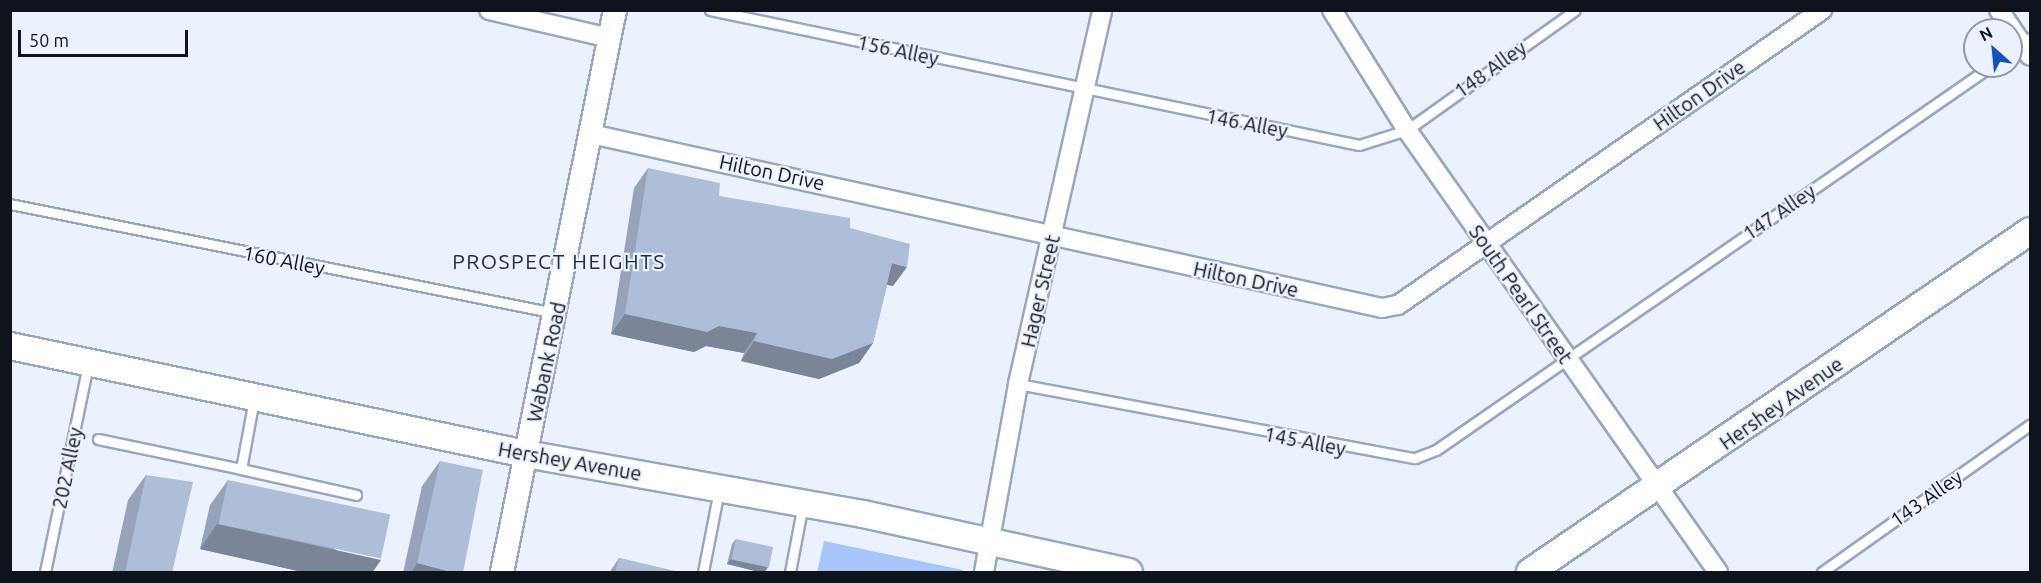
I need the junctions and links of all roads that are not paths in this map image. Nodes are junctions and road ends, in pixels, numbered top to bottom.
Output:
1 (489, 10) edge
2 (615, 10) edge
3 (710, 10) edge
4 (1102, 10) edge
5 (1332, 10) edge
6 (1575, 10) edge
7 (1822, 10) edge
8 (1998, 10) edge
9 (610, 38) junction
10 (2024, 48) edge
11 (1974, 78) edge
12 (1087, 89) junction
13 (1407, 130) junction
14 (591, 134) junction
15 (10, 204) edge
16 (2031, 231) edge
17 (1054, 235) junction
18 (1485, 242) junction
19 (557, 314) junction
20 (10, 346) edge
21 (1567, 360) junction
22 (88, 363) junction
23 (1018, 384) junction
24 (254, 397) junction
25 (2031, 425) edge
26 (98, 439) dead end
27 (526, 454) junction
28 (241, 469) junction
29 (720, 488) junction
30 (1659, 488) junction
31 (356, 495) dead end
32 (803, 503) junction
33 (990, 542) junction
34 (45, 573) edge
35 (502, 573) edge
36 (704, 573) edge
37 (790, 573) edge
38 (984, 573) edge
39 (1129, 573) edge
40 (1530, 573) edge
41 (1718, 573) edge
42 (1822, 573) edge

1 - 9 street
2 - 9 street, Wabank Road
3 - 12 lane, 156 Alley
4 - 12 street, Hager Street
5 - 13 street, South Pearl Street
6 - 13 lane, 148 Alley
7 - 18 street, Hilton Drive
8 - 10 street
9 - 14 street, Wabank Road
11 - 21 lane, 147 Alley
12 - 13 lane, 146 Alley
12 - 17 street, Hager Street
13 - 18 street, South Pearl Street
14 - 17 street, Hilton Drive
14 - 19 street, Wabank Road
15 - 19 lane, 160 Alley
16 - 30 main road, Hershey Avenue
17 - 18 street, Hilton Drive
17 - 23 street, Hager Street
18 - 21 street, South Pearl Street
19 - 27 street, Wabank Road
20 - 22 main road, Hershey Avenue
21 - 23 lane, 145 Alley
21 - 30 street, South Pearl Street
22 - 24 main road, Hershey Avenue
22 - 34 lane, 202 Alley
23 - 33 street, Hager Street
24 - 27 main road, Hershey Avenue
24 - 28 lane
25 - 42 lane, 143 Alley
26 - 28 lane
27 - 29 main road, Hershey Avenue
27 - 35 street, Wabank Road
28 - 31 lane
29 - 32 main road, Hershey Avenue
29 - 36 lane
30 - 40 main road, Hershey Avenue
30 - 41 street, South Pearl Street
32 - 33 main road, Hershey Avenue
32 - 37 lane
33 - 38 street, Hager Street
33 - 39 main road, Hershey Avenue

